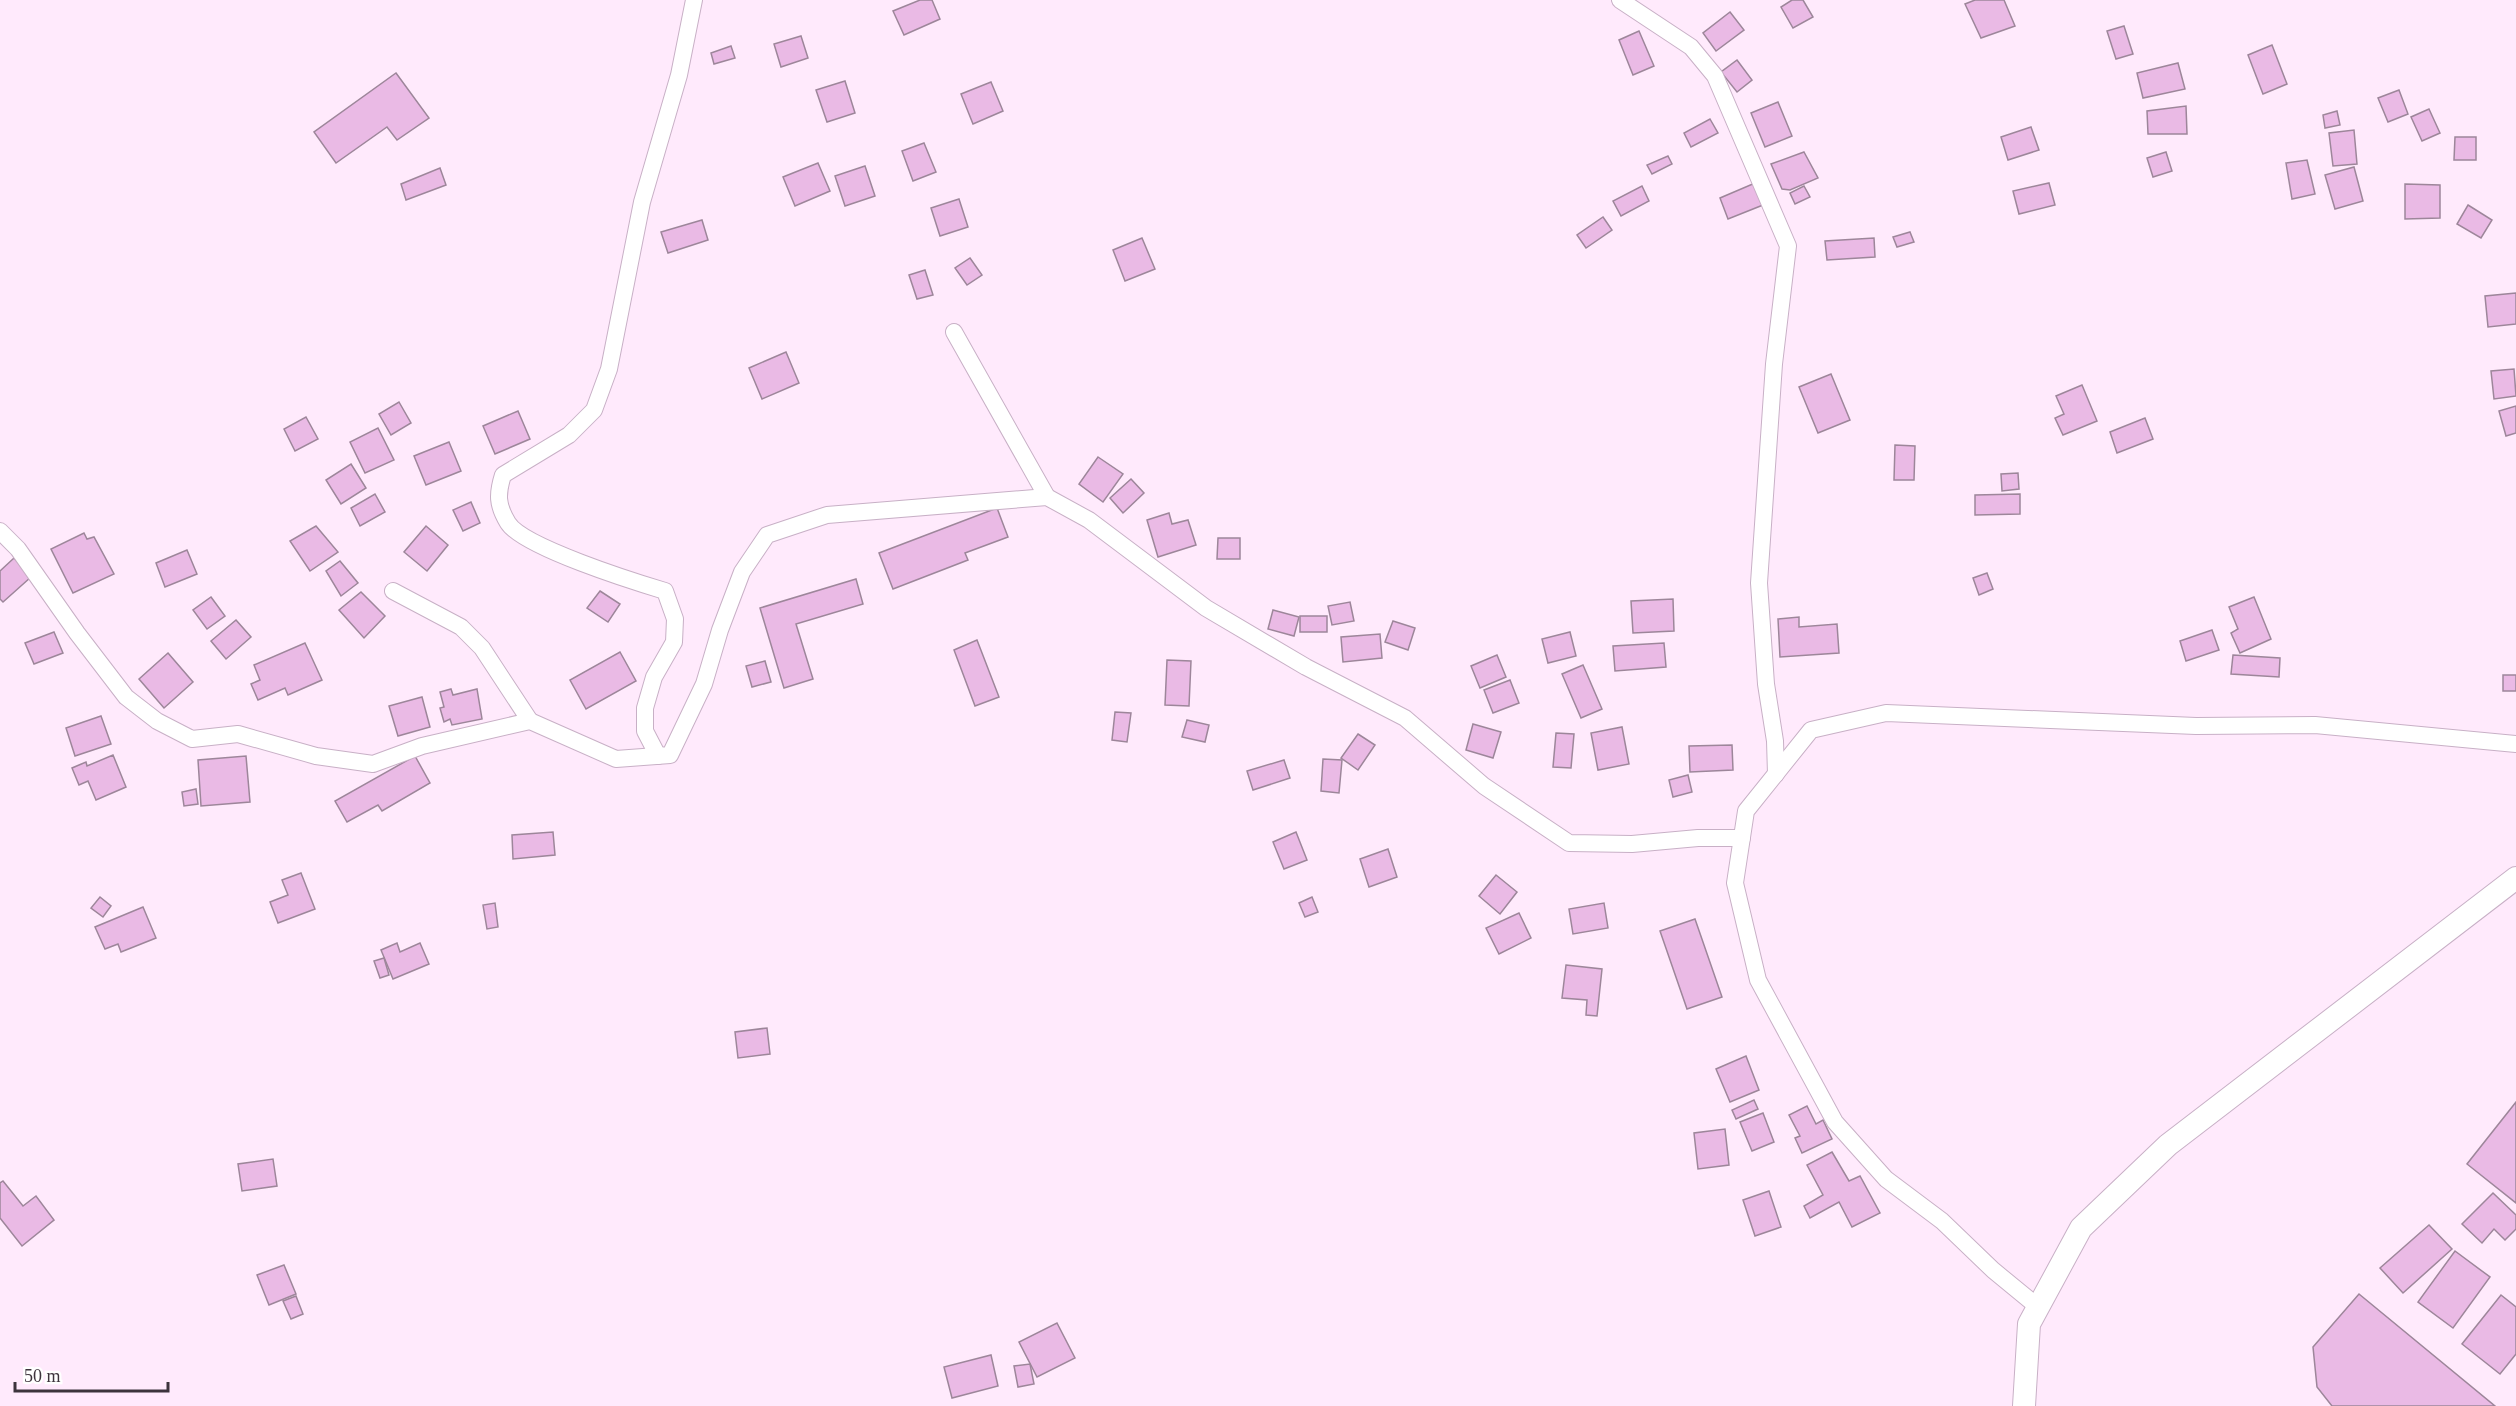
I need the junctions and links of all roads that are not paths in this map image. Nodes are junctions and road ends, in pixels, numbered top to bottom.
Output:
1 (694, 0) edge
2 (1620, 0) edge
3 (954, 332) dead end
4 (1047, 497) junction
5 (0, 531) edge
6 (393, 591) dead end
7 (530, 721) junction
8 (2516, 744) edge
9 (658, 756) junction
10 (1776, 774) junction
11 (1742, 838) junction
12 (2516, 878) edge
13 (2038, 1307) junction
14 (2024, 1406) edge

1 - 9 street
2 - 10 street
3 - 4 street
4 - 9 street
4 - 11 street
5 - 7 street
6 - 7 street
7 - 9 street
8 - 10 street
10 - 11 street
11 - 13 street
12 - 13 main road
13 - 14 main road

